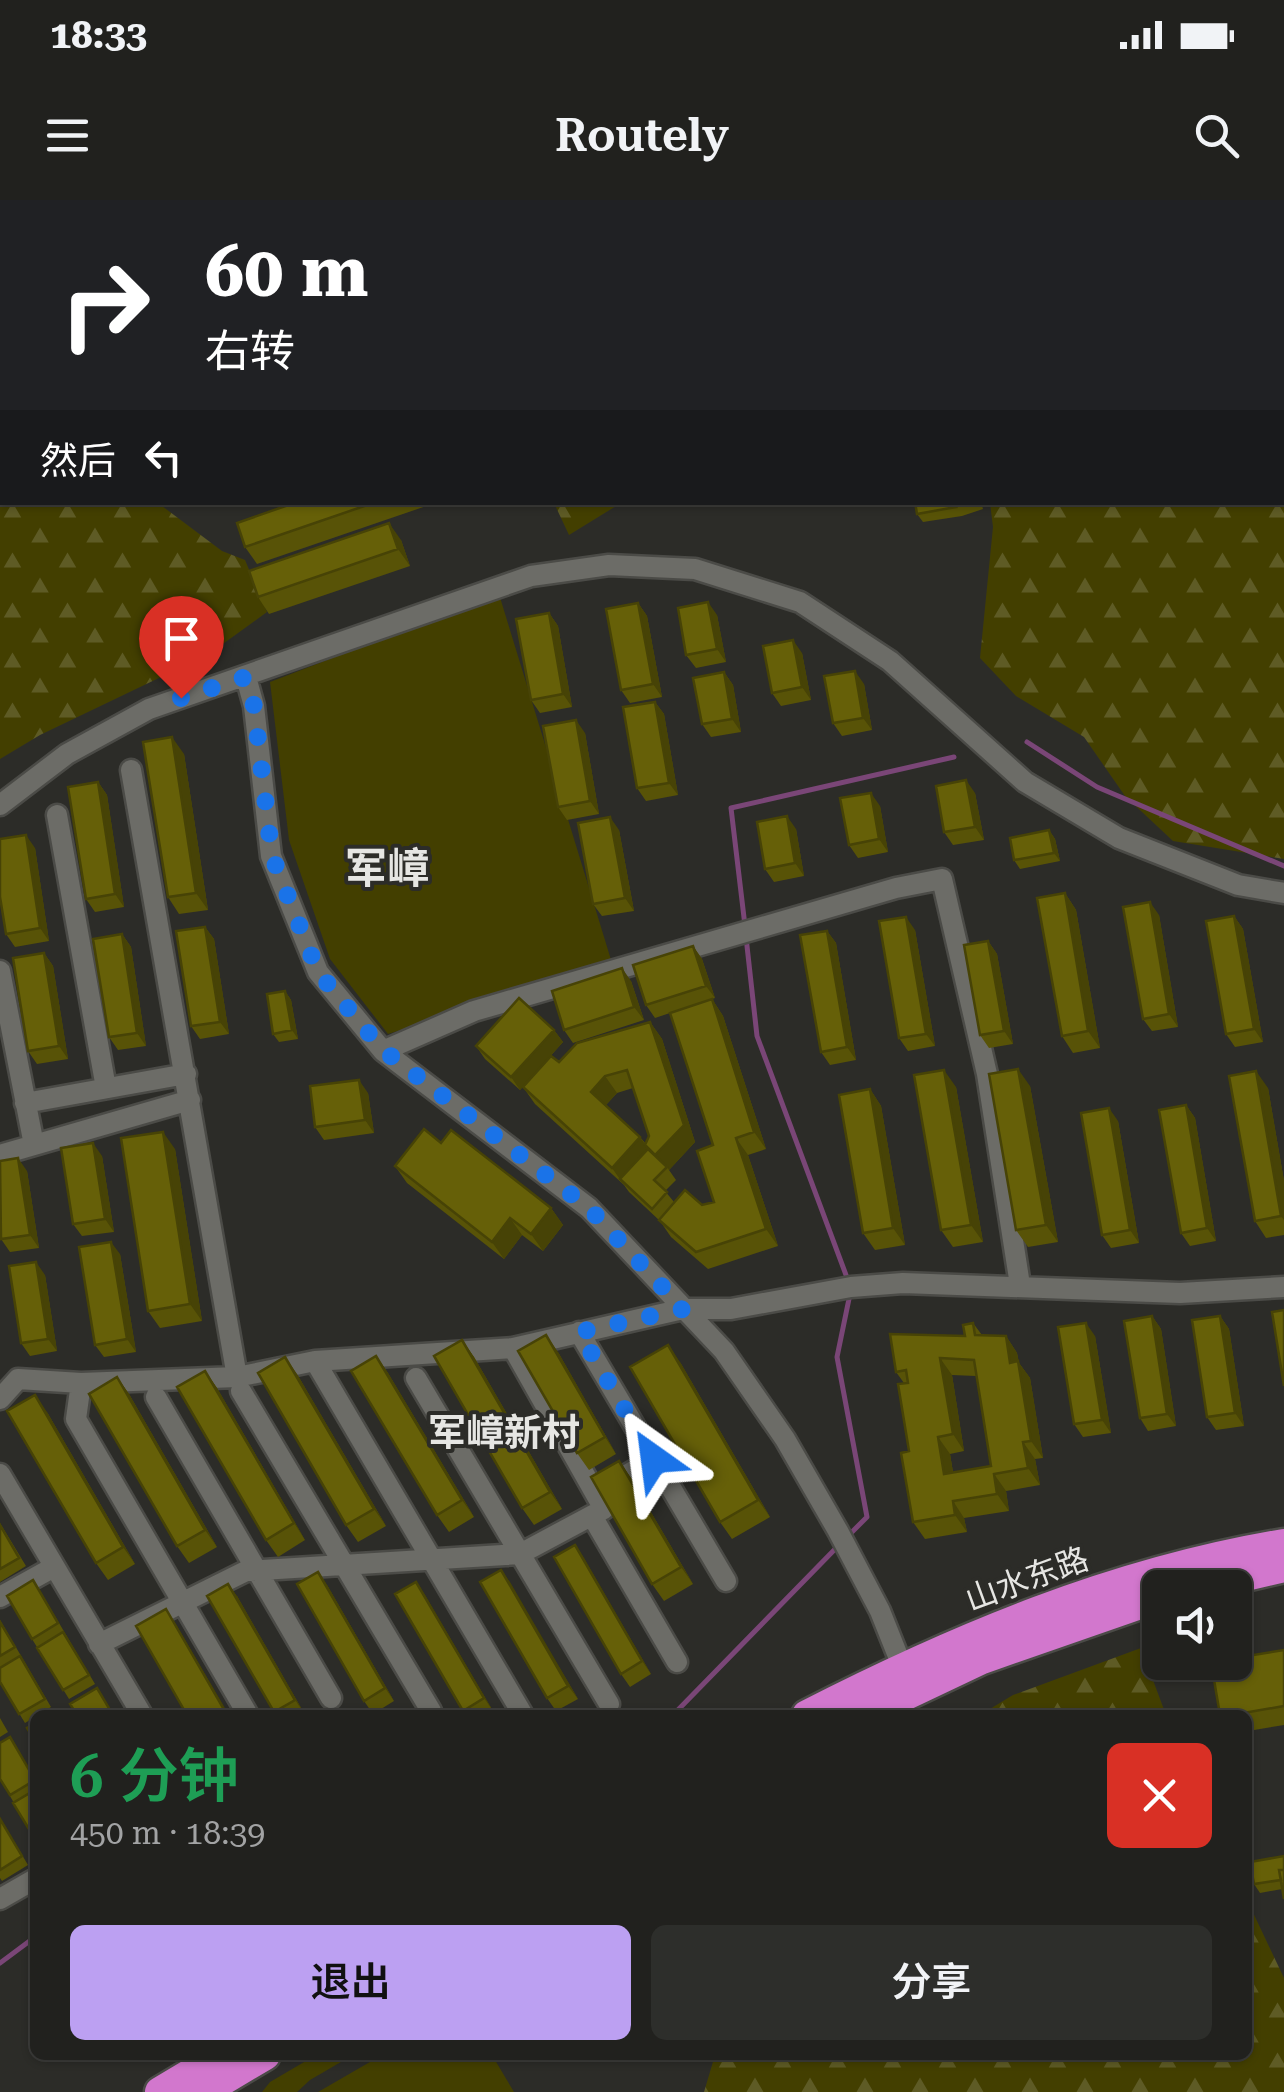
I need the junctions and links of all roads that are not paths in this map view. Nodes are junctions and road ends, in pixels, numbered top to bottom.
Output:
1 (246, 677) junction
2 (131, 770) dead end
3 (0, 805) edge
4 (57, 816) dead end
5 (1284, 893) edge
6 (0, 970) edge
7 (383, 1050) junction
8 (186, 1074) junction
9 (106, 1088) junction
10 (190, 1100) junction
11 (26, 1103) junction
12 (34, 1145) junction
13 (0, 1155) edge
14 (1020, 1285) junction
15 (1284, 1287) edge
16 (683, 1309) junction
17 (579, 1332) junction
18 (512, 1348) junction
19 (315, 1361) junction
20 (9, 1378) edge
21 (416, 1378) dead end
22 (81, 1384) junction
23 (239, 1384) junction
24 (156, 1397) dead end
25 (0, 1399) edge
26 (654, 1459) junction
27 (0, 1474) edge
28 (595, 1494) junction
29 (592, 1516) junction
30 (1284, 1544) edge
31 (520, 1554) junction
32 (432, 1560) junction
33 (344, 1565) junction
34 (54, 1567) junction
35 (1284, 1567) edge
36 (256, 1570) junction
37 (1252, 1575) edge
38 (726, 1581) dead end
39 (0, 1597) edge
40 (183, 1602) junction
41 (1142, 1603) edge
42 (99, 1644) junction
43 (677, 1662) dead end
44 (907, 1679) junction
45 (330, 1698) dead end
46 (608, 1704) dead end
47 (139, 1710) edge
48 (245, 1710) edge
49 (429, 1710) edge
50 (520, 1710) edge
51 (821, 1710) edge
52 (870, 1710) edge
53 (30, 1882) edge
54 (0, 1899) edge
55 (214, 2060) edge
56 (256, 2060) edge
57 (160, 2092) edge
58 (202, 2092) edge

1 - 3 street
1 - 5 street
1 - 7 street
2 - 8 street
4 - 9 street
6 - 11 street
7 - 14 street
7 - 16 street
8 - 9 street
8 - 10 street
9 - 11 street
10 - 12 street
10 - 23 street
11 - 12 street
12 - 13 street
14 - 15 street
14 - 16 street
16 - 17 street
16 - 44 street
17 - 18 street
17 - 26 street
18 - 19 street
18 - 28 street
19 - 23 street
19 - 32 street
20 - 22 street
20 - 25 street
21 - 31 street
22 - 23 street
22 - 40 street
23 - 33 street
24 - 36 street
26 - 28 street
26 - 38 street
27 - 34 street
28 - 29 street
29 - 31 street
29 - 43 street
30 - 44 highway, 山水东路
31 - 32 street
31 - 46 street
32 - 33 street
32 - 50 street
33 - 36 street
33 - 49 street
34 - 39 street
34 - 42 street
35 - 37 highway
36 - 40 street
36 - 45 street
40 - 42 street
40 - 48 street
41 - 44 highway, 山水东路
42 - 47 street
44 - 51 highway, 山水东路
44 - 52 highway, 山水东路
53 - 54 street
55 - 57 highway
56 - 58 highway

